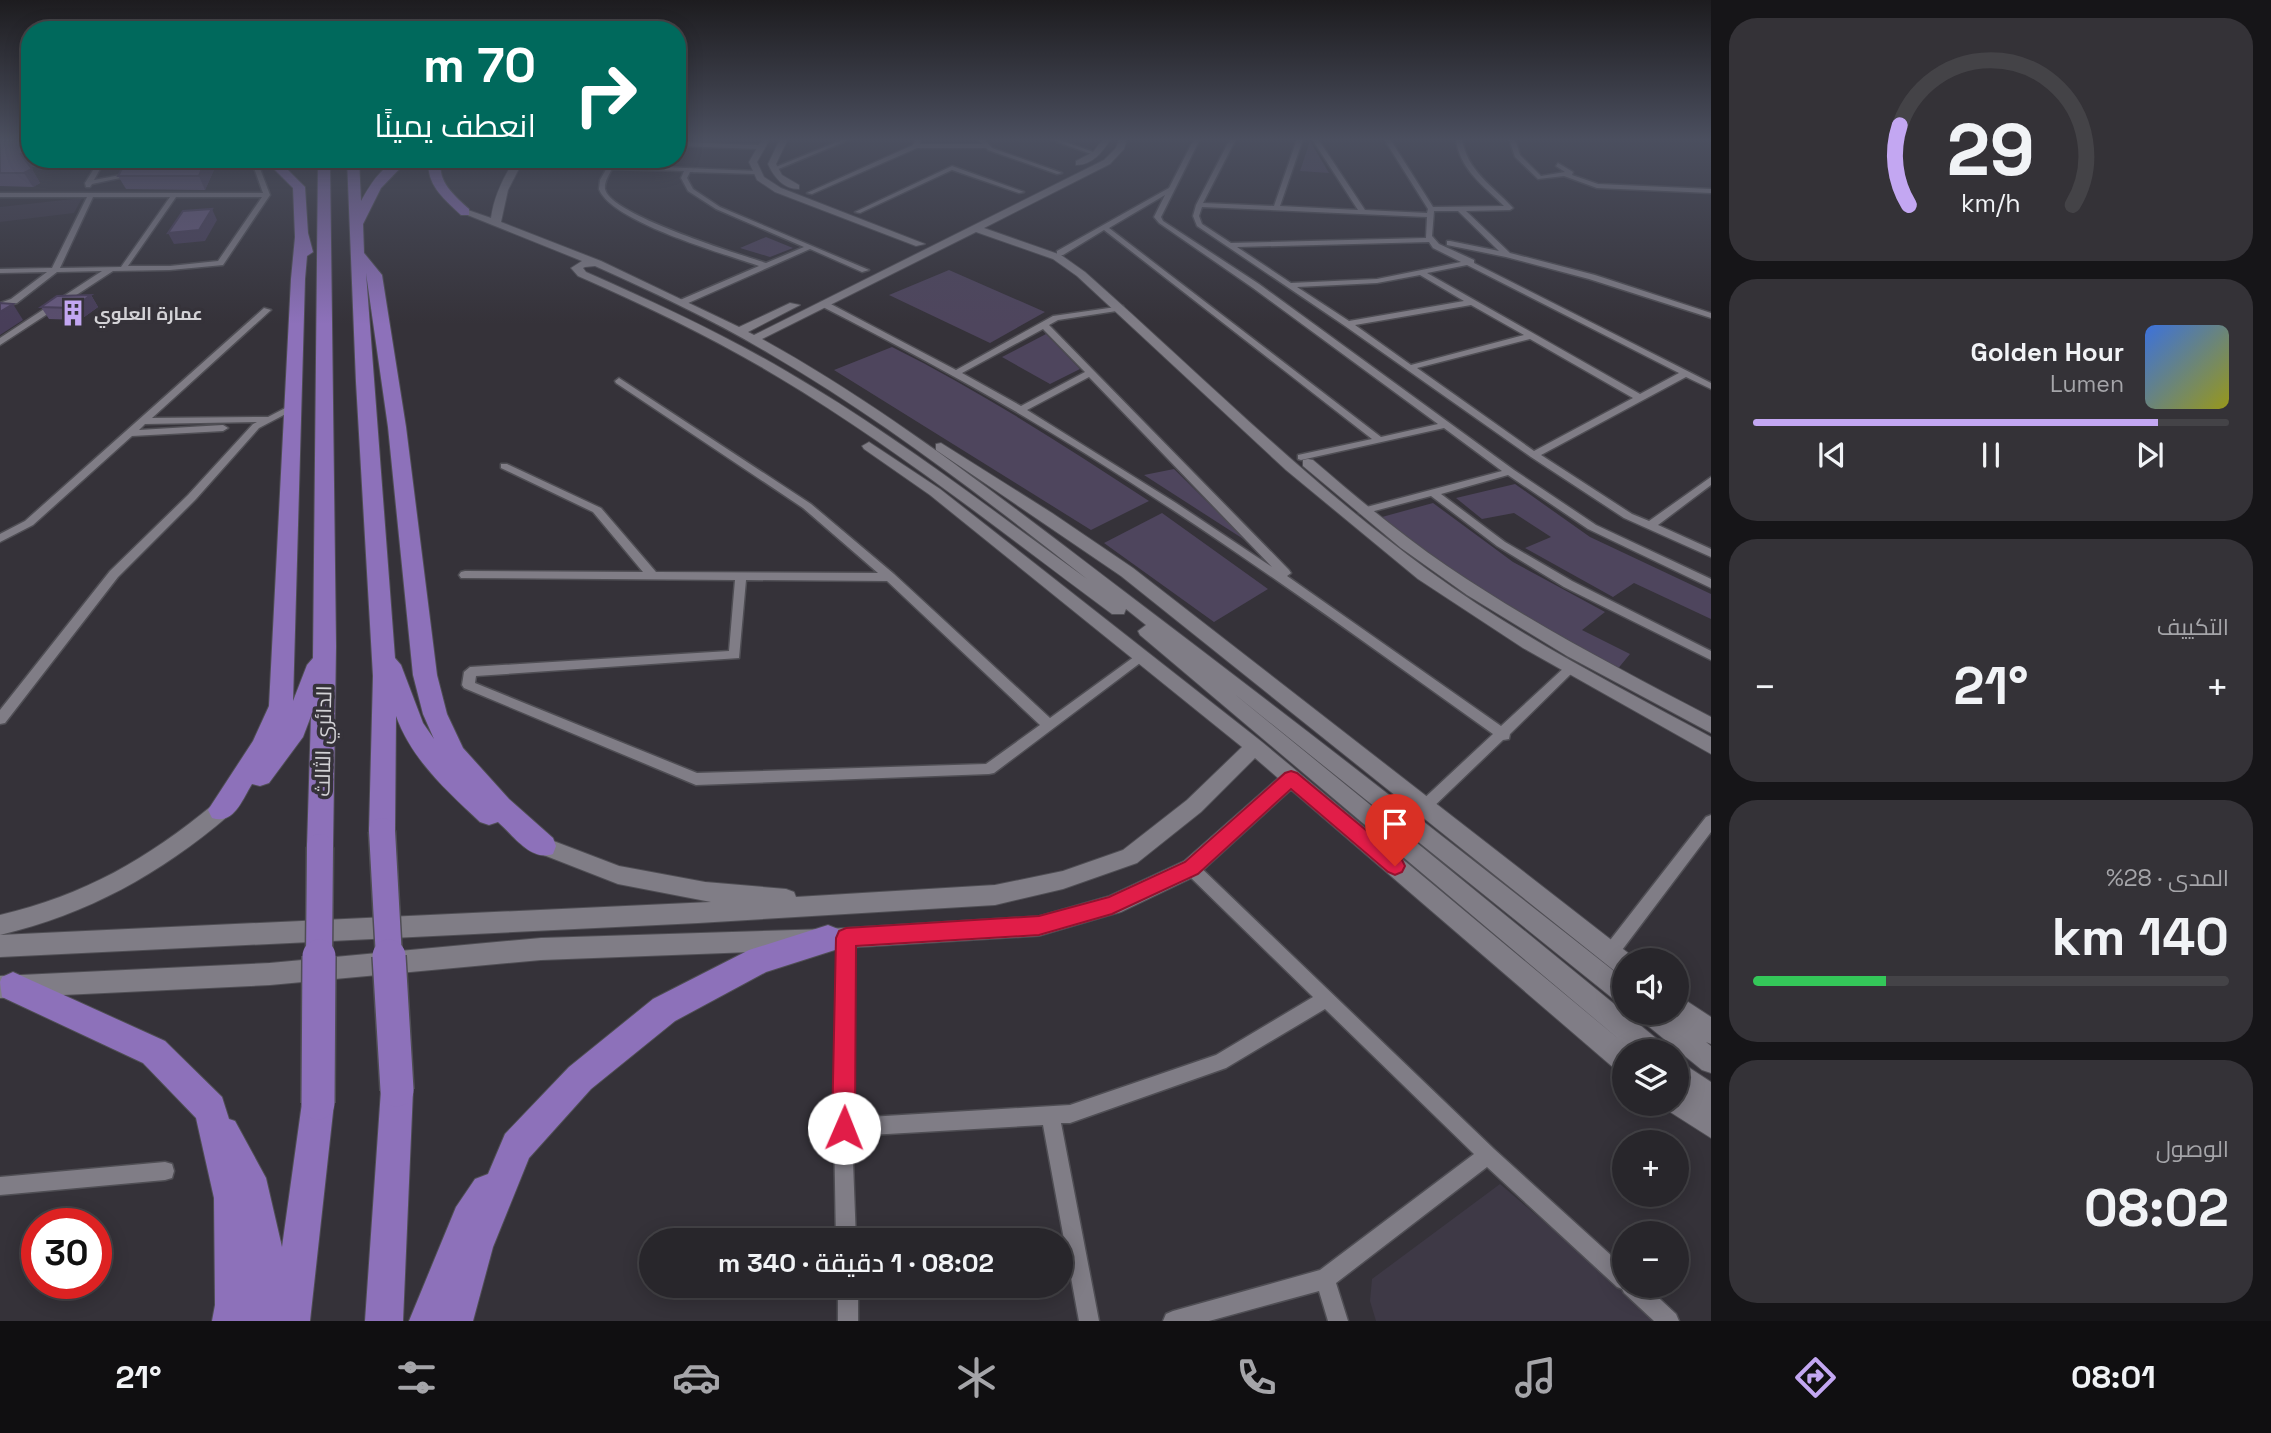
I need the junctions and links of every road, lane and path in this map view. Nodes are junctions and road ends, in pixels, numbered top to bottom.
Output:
1 (17, 201) edge
2 (88, 201) edge
3 (170, 201) edge
4 (263, 201) edge
5 (300, 201) edge
6 (323, 201) edge
7 (354, 201) edge
8 (366, 201) edge
9 (454, 201) edge
10 (498, 201) edge
11 (613, 201) edge
12 (707, 201) edge
13 (809, 201) edge
14 (829, 201) edge
15 (883, 201) edge
16 (1004, 201) edge
17 (1030, 201) edge
18 (1150, 201) edge
19 (1164, 201) edge
20 (1201, 201) edge
21 (1279, 201) edge
22 (1356, 201) edge
23 (1423, 201) edge
24 (1503, 201) edge
25 (10, 203) dead end
26 (1199, 205) junction
27 (1276, 209) junction
28 (1460, 209) junction
29 (465, 212) joint
30 (858, 212) junction
31 (1363, 212) junction
32 (1430, 212) junction
33 (496, 223) junction
34 (979, 226) junction
35 (1104, 226) junction
36 (355, 227) junction
37 (302, 237) junction
38 (1431, 240) junction
39 (925, 241) junction
40 (1450, 243) dead end
41 (1226, 244) junction
42 (809, 247) junction
43 (356, 253) junction
44 (1060, 253) junction
45 (1507, 255) junction
46 (1471, 262) junction
47 (597, 263) junction
48 (764, 265) junction
49 (111, 269) junction
50 (122, 269) junction
51 (55, 270) junction
52 (865, 270) junction
53 (0, 271) edge
54 (1423, 274) junction
55 (1290, 285) junction
56 (322, 289) junction
57 (821, 298) junction
58 (808, 299) dead end
59 (683, 302) junction
60 (1472, 302) junction
61 (0, 306) edge
62 (1120, 308) junction
63 (267, 310) dead end
64 (1711, 316) edge
65 (1348, 324) junction
66 (1044, 325) junction
67 (1530, 335) junction
68 (745, 336) junction
69 (0, 342) edge
70 (1408, 368) junction
71 (956, 373) junction
72 (1090, 373) junction
73 (1686, 373) junction
74 (816, 375) junction
75 (786, 377) junction
76 (619, 382) dead end
77 (1711, 386) edge
78 (1640, 398) junction
79 (294, 407) junction
80 (1021, 410) junction
81 (270, 419) junction
82 (142, 421) junction
83 (1447, 425) junction
84 (256, 426) junction
85 (397, 427) junction
86 (129, 433) junction
87 (1378, 439) junction
88 (1534, 455) junction
89 (1301, 457) junction
90 (504, 466) dead end
91 (1510, 472) junction
92 (1711, 480) edge
93 (372, 492) junction
94 (1432, 492) junction
95 (1363, 511) junction
96 (1650, 526) junction
97 (0, 539) edge
98 (1711, 554) edge
99 (465, 575) dead end
100 (653, 576) junction
101 (741, 576) junction
102 (890, 577) junction
103 (1711, 584) edge
104 (1304, 592) junction
105 (383, 645) junction
106 (326, 646) junction
107 (1711, 656) edge
108 (1142, 657) junction
109 (1570, 668) junction
110 (0, 719) edge
111 (1049, 725) junction
112 (1711, 726) edge
113 (1504, 735) junction
114 (1711, 746) edge
115 (1255, 747) junction
116 (1291, 778) junction
117 (1423, 808) junction
118 (221, 810) junction
119 (1711, 821) edge
120 (543, 846) junction
121 (1191, 868) junction
122 (849, 904) junction
123 (0, 925) edge
124 (837, 938) junction
125 (0, 946) edge
126 (1624, 948) edge
127 (1612, 954) edge
128 (1612, 983) edge
129 (7, 987) edge
130 (1326, 999) junction
131 (1689, 1015) edge
132 (1665, 1025) edge
133 (1711, 1031) edge
134 (1637, 1039) edge
135 (1612, 1050) edge
136 (1711, 1061) edge
137 (1689, 1081) edge
138 (1711, 1097) edge
139 (317, 1103) joint
140 (210, 1109) junction
141 (1689, 1110) edge
142 (1050, 1115) junction
143 (1711, 1125) edge
144 (844, 1128) junction
145 (517, 1146) junction
146 (1488, 1155) junction
147 (165, 1171) dead end
148 (0, 1186) edge
149 (846, 1228) edge
150 (1612, 1269) edge
151 (1325, 1279) junction
152 (848, 1298) edge
153 (1644, 1298) edge
154 (231, 1321) edge
155 (269, 1321) edge
156 (291, 1321) edge
157 (384, 1321) edge
158 (428, 1321) edge
159 (454, 1321) edge
160 (848, 1321) edge
161 (1090, 1321) edge
162 (1173, 1321) edge
163 (1338, 1321) edge
164 (1670, 1321) edge

1 - 25 street
2 - 51 street
3 - 50 street
4 - 50 street
5 - 37 highway
6 - 56 highway, الدائري الثالث
7 - 36 highway
8 - 36 highway
9 - 29 highway
10 - 33 street
11 - 48 street
12 - 42 street
13 - 39 street
14 - 30 street
15 - 30 street
16 - 39 street
17 - 34 street
18 - 35 street
19 - 83 street
20 - 26 street
21 - 27 street
22 - 31 street
23 - 32 street
24 - 28 street
26 - 27 street
26 - 41 street
27 - 31 street
28 - 32 street
28 - 45 street
29 - 33 street
30 - 39 street
31 - 32 street
32 - 38 street
33 - 47 street
34 - 44 street
34 - 57 street
34 - 62 street
35 - 44 street
35 - 87 street
36 - 43 highway
37 - 56 highway
37 - 79 highway
38 - 41 street
38 - 46 street
39 - 52 street
40 - 45 street
41 - 55 street
42 - 48 street
42 - 52 street
43 - 85 highway
43 - 93 highway
44 - 89 street
45 - 64 street
46 - 54 street
46 - 73 street
47 - 59 street
47 - 75 street
48 - 59 street
49 - 50 street
49 - 51 street
49 - 69 street
51 - 53 street
51 - 61 street
52 - 57 street
54 - 55 street
54 - 60 street
55 - 65 street
56 - 106 highway, الدائري الثالث
57 - 68 street
57 - 71 street
58 - 68 street
59 - 68 street
60 - 65 street
60 - 67 street
62 - 66 street
62 - 109 street
63 - 82 street
65 - 70 street
66 - 71 street
66 - 72 street
67 - 70 street
67 - 78 street
68 - 74 street
70 - 88 street
71 - 80 street
72 - 80 street
72 - 104 street
73 - 77 street
73 - 78 street
74 - 117 street
74 - 128 street
75 - 108 street
75 - 134 street
76 - 102 street
78 - 88 street
79 - 81 street
79 - 118 highway
80 - 104 street
81 - 82 street
81 - 84 street
82 - 86 street
83 - 87 street
83 - 91 street
84 - 86 street
84 - 110 street
85 - 93 highway
85 - 120 highway
86 - 97 street
87 - 89 street
88 - 96 street
89 - 95 street
90 - 100 street
91 - 94 street
91 - 103 street
92 - 96 street
93 - 105 highway
94 - 95 street
94 - 107 street
95 - 112 street
96 - 98 street
99 - 100 street
100 - 101 street
101 - 102 street
101 - 111 street
102 - 111 street
104 - 113 street
105 - 120 highway
105 - 157 highway, bridge
106 - 118 highway
106 - 139 highway, الدائري الثالث, bridge
108 - 111 street
108 - 115 street
109 - 113 street
109 - 114 street
113 - 117 street
115 - 116 street
115 - 122 street
116 - 121 street
116 - 135 street
117 - 127 street
118 - 123 street
119 - 126 street
120 - 122 street
121 - 124 street
121 - 130 street
122 - 125 street
124 - 129 street
124 - 144 street
124 - 145 highway
129 - 140 highway
130 - 142 street
130 - 146 street
131 - 133 street
132 - 136 street
137 - 138 street
139 - 156 highway, الدائري الثالث
140 - 154 highway
140 - 155 highway
141 - 143 street
142 - 144 street
142 - 161 street
144 - 149 street
145 - 158 highway
145 - 159 highway
146 - 150 street
146 - 151 street
147 - 148 street
151 - 162 street
151 - 163 street
152 - 160 street
153 - 164 street

